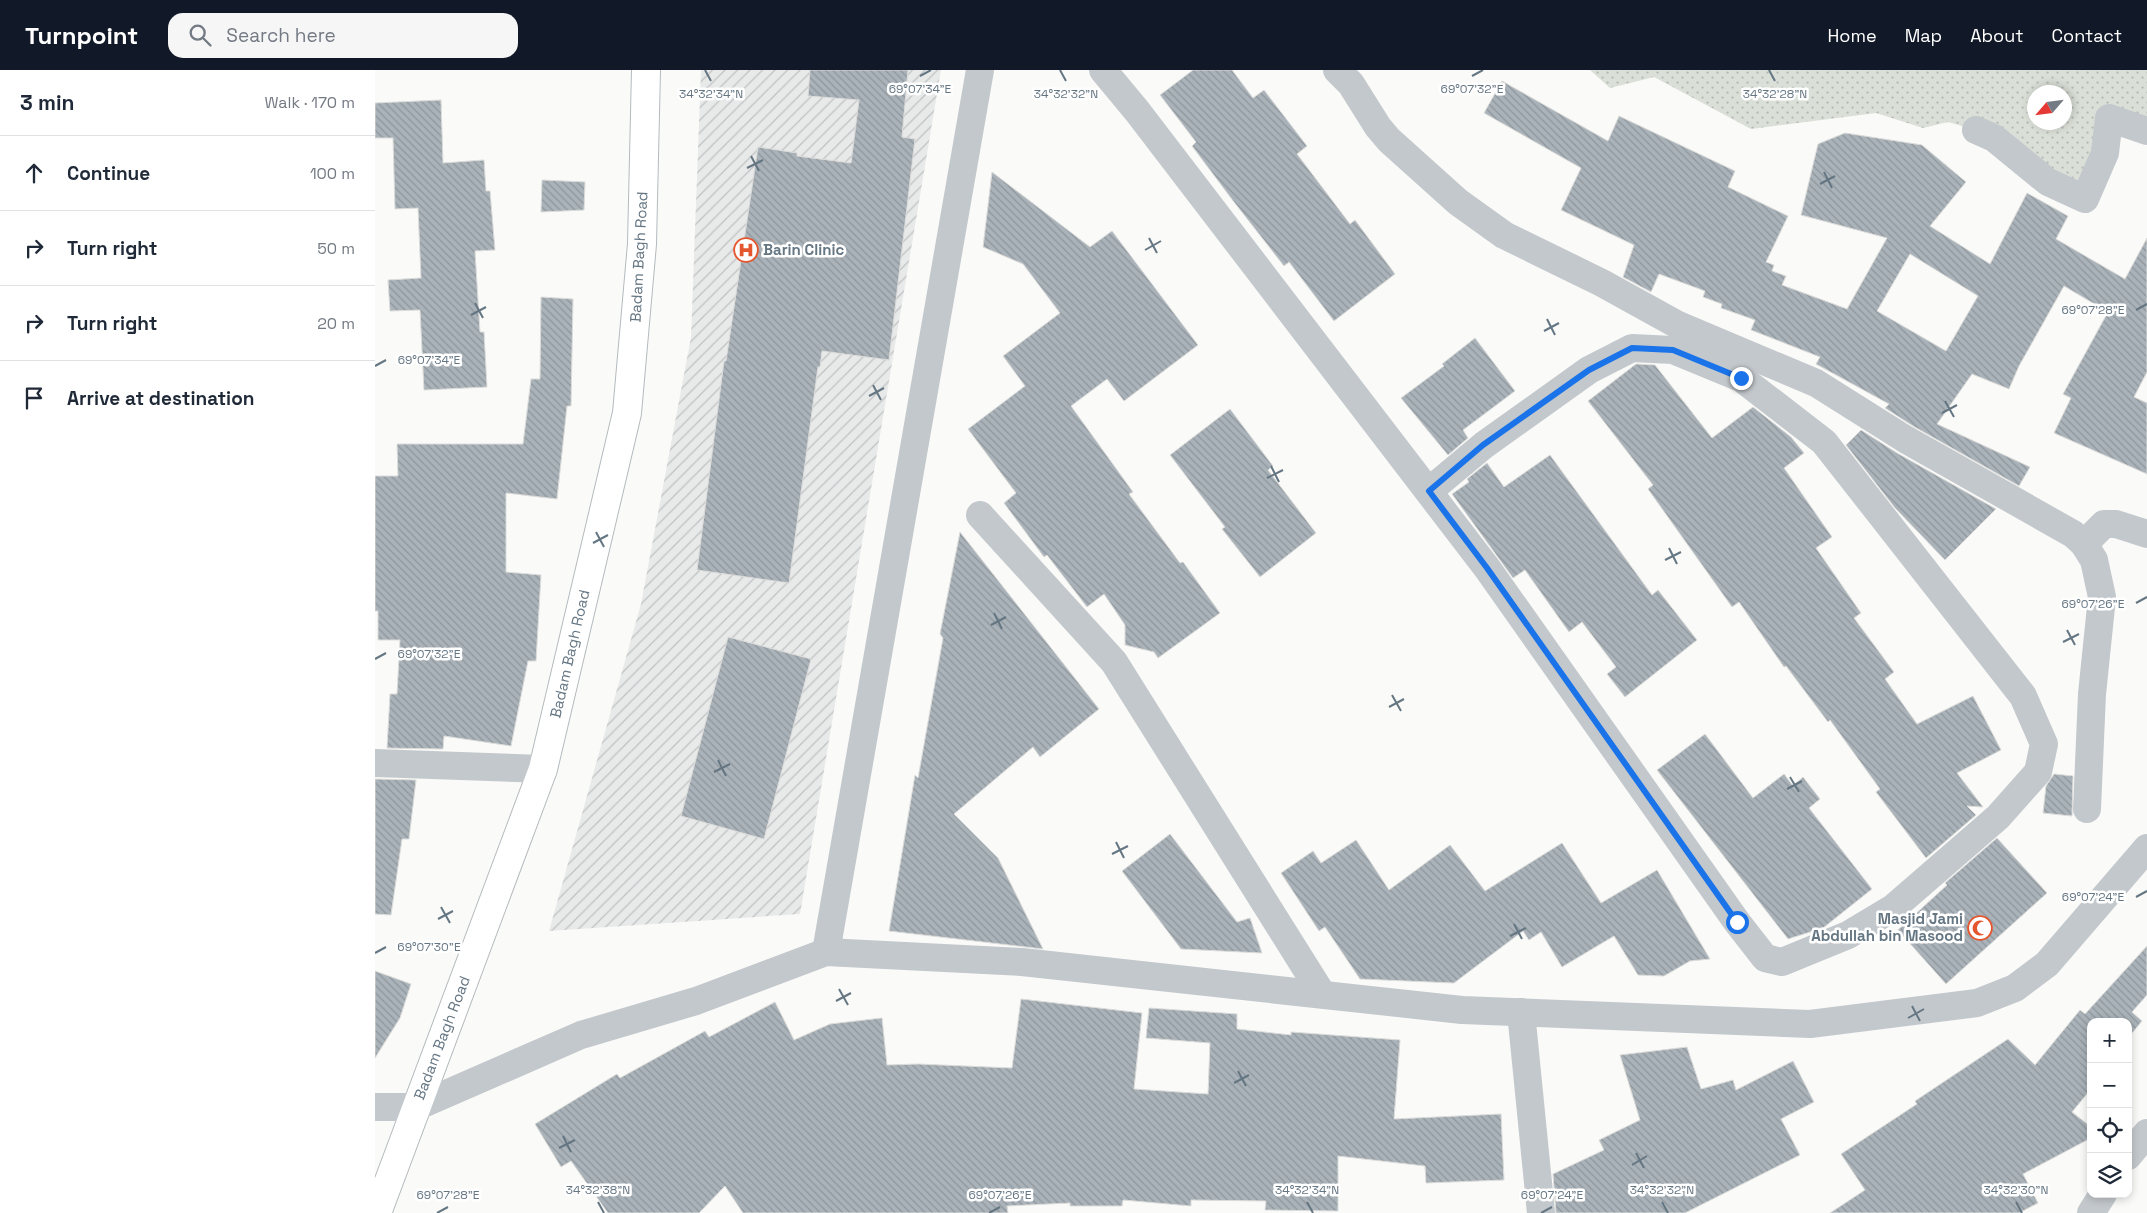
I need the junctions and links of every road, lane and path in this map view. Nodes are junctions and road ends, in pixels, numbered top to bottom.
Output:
1 (646, 70) edge
2 (980, 70) edge
3 (1103, 70) edge
4 (1337, 70) edge
5 (1976, 130) dead end
6 (2147, 131) edge
7 (1429, 491) junction
8 (980, 515) dead end
9 (2147, 534) edge
10 (2084, 544) junction
11 (375, 763) edge
12 (543, 769) junction
13 (2087, 809) dead end
14 (2147, 848) edge
15 (825, 952) junction
16 (1323, 994) junction
17 (1521, 1012) junction
18 (375, 1106) edge
19 (415, 1108) junction
20 (2147, 1133) edge
21 (2130, 1153) edge
22 (2100, 1198) edge
23 (377, 1213) edge
24 (1541, 1213) edge
25 (2091, 1213) edge

1 - 12 main road, Badam Bagh Road
2 - 15 street
3 - 7 street
4 - 10 street
5 - 6 street
7 - 7 street
8 - 16 street
9 - 10 street
10 - 13 street
11 - 12 street
12 - 19 main road, Badam Bagh Road
14 - 17 street
15 - 16 street
15 - 19 street
16 - 17 street
17 - 24 street
18 - 19 street
19 - 23 main road, Badam Bagh Road
20 - 21 street
22 - 25 street

